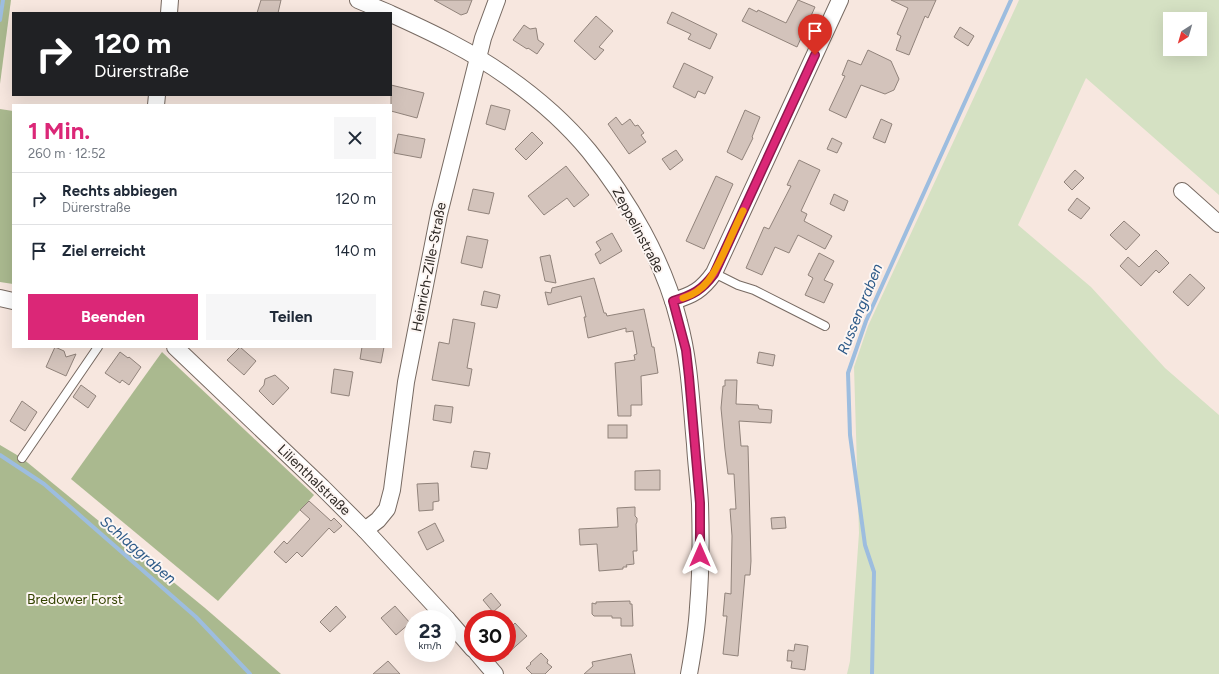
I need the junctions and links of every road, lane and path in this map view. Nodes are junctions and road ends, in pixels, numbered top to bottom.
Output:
1 (170, 0) edge
2 (358, 0) edge
3 (497, 0) edge
4 (840, 0) edge
5 (169, 12) edge
6 (385, 12) edge
7 (392, 15) edge
8 (478, 58) junction
9 (1182, 191) dead end
10 (1219, 224) edge
11 (714, 274) junction
12 (0, 298) edge
13 (12, 301) edge
14 (673, 301) junction
15 (825, 326) dead end
16 (97, 348) edge
17 (176, 348) edge
18 (22, 458) dead end
19 (365, 530) junction
20 (439, 610) edge
21 (456, 629) edge
22 (464, 639) edge
23 (485, 662) edge
24 (495, 674) edge
25 (689, 674) edge

1 - 5 street
2 - 6 street, Zeppelinstraße
3 - 8 street, Heinrich-Zille-Straße
4 - 11 street
7 - 8 street, Zeppelinstraße
8 - 14 street, Zeppelinstraße
8 - 19 street, Heinrich-Zille-Straße
9 - 10 street
11 - 14 street
11 - 15 lane
12 - 13 street
14 - 25 street, Zeppelinstraße
16 - 18 lane
17 - 19 street, Lilienthalstraße
19 - 20 street, Lilienthalstraße
21 - 22 street, Lilienthalstraße
23 - 24 street

